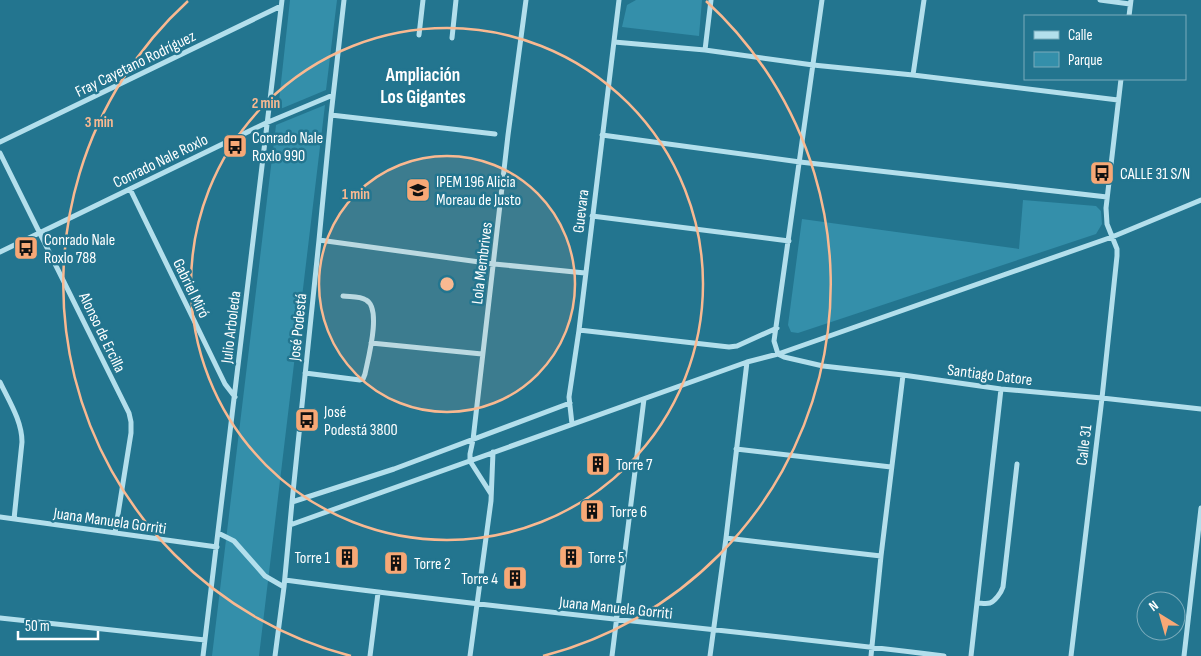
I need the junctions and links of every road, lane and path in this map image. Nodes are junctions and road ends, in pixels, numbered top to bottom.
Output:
1 (344, 0) edge
2 (423, 0) edge
3 (456, 0) edge
4 (526, 0) edge
5 (619, 0) edge
6 (711, 0) edge
7 (822, 0) edge
8 (924, 0) edge
9 (1100, 0) edge
10 (1131, 2) edge
11 (282, 3) edge
12 (1129, 15) edge
13 (419, 35) dead end
14 (452, 38) dead end
15 (614, 42) junction
16 (705, 50) junction
17 (813, 65) junction
18 (913, 75) junction
19 (1121, 80) edge
20 (333, 95) junction
21 (1118, 100) junction
22 (331, 115) junction
23 (266, 123) junction
24 (495, 134) dead end
25 (602, 135) junction
26 (0, 142) edge
27 (0, 153) edge
28 (800, 162) junction
29 (130, 189) junction
30 (1107, 197) junction
31 (1201, 200) edge
32 (592, 216) junction
33 (39, 233) junction
34 (1112, 237) junction
35 (319, 240) junction
36 (789, 241) junction
37 (0, 252) edge
38 (494, 264) junction
39 (585, 273) junction
40 (343, 296) dead end
41 (777, 328) junction
42 (579, 330) junction
43 (371, 343) junction
44 (482, 354) junction
45 (778, 354) junction
46 (747, 362) junction
47 (305, 374) junction
48 (902, 375) junction
49 (0, 382) edge
50 (1001, 389) junction
51 (235, 397) junction
52 (1102, 398) junction
53 (644, 399) junction
54 (570, 403) junction
55 (1201, 409) edge
56 (572, 424) junction
57 (473, 440) junction
58 (736, 449) junction
59 (493, 452) junction
60 (470, 461) junction
61 (1017, 464) dead end
62 (891, 467) junction
63 (491, 494) junction
64 (292, 502) junction
65 (1201, 508) edge
66 (0, 517) edge
67 (14, 519) junction
68 (290, 525) junction
69 (115, 533) junction
70 (218, 534) junction
71 (726, 538) junction
72 (217, 547) junction
73 (881, 556) junction
74 (284, 584) junction
75 (378, 593) junction
76 (977, 603) junction
77 (476, 604) junction
78 (0, 618) edge
79 (616, 620) junction
80 (713, 630) junction
81 (205, 640) junction
82 (872, 647) junction
83 (204, 656) edge
84 (275, 656) edge
85 (370, 656) edge
86 (470, 656) edge
87 (612, 656) edge
88 (710, 656) edge
89 (871, 656) edge
90 (944, 656) edge
91 (972, 656) edge
92 (1071, 656) edge
93 (1184, 656) edge

1 - 20 street, José Podestá
2 - 13 street
3 - 14 street
4 - 38 street, Lola Membrives
5 - 15 street, Guevara
6 - 16 street
7 - 17 street
8 - 18 street
9 - 10 street
10 - 12 street
11 - 23 street, Julio Arboleda
11 - 26 street, Fray Cayetano Rodríguez
15 - 16 street
15 - 25 street, Guevara
16 - 17 street
17 - 18 street
17 - 28 street
18 - 21 street
19 - 21 street, Calle 31
20 - 22 street, José Podestá
20 - 23 street, Conrado Nale Roxlo
21 - 30 street, Calle 31
22 - 24 street
22 - 35 street, José Podestá
23 - 29 street, Conrado Nale Roxlo
23 - 51 street, Julio Arboleda
25 - 28 street
25 - 32 street, Guevara
27 - 33 street, Alonso de Ercilla
28 - 30 street
28 - 36 street
29 - 33 street, Conrado Nale Roxlo
29 - 51 street, Gabriel Miró
30 - 34 street, Calle 31
31 - 34 street
32 - 36 street
32 - 39 street, Guevara
33 - 37 street, Conrado Nale Roxlo
33 - 69 street, Alonso de Ercilla
34 - 45 street
34 - 52 street, Calle 31
35 - 38 street
35 - 47 street, José Podestá
36 - 41 street
38 - 39 street
38 - 44 street, Lola Membrives
39 - 42 street, Guevara
40 - 43 street
41 - 42 street
41 - 45 street
42 - 54 street, Guevara
43 - 44 street
43 - 47 street
44 - 57 street, Lola Membrives
45 - 46 street
45 - 48 street, Santiago Datore
46 - 53 street
46 - 58 street
47 - 64 street, José Podestá
48 - 50 street, Santiago Datore
48 - 62 street
49 - 67 street
50 - 52 street, Santiago Datore
50 - 76 street
51 - 70 street, Julio Arboleda
52 - 55 street, Santiago Datore
52 - 92 street, Calle 31
53 - 56 street
53 - 79 street
54 - 56 street, Guevara
54 - 57 street
56 - 59 street
57 - 60 street, Lola Membrives
57 - 64 street
58 - 62 street
58 - 71 street
59 - 60 street
59 - 63 street
60 - 63 street
60 - 68 street
61 - 76 street
62 - 73 street
63 - 77 street
64 - 68 street, José Podestá
65 - 93 street
66 - 67 street, Juana Manuela Gorriti
67 - 69 street, Juana Manuela Gorriti
68 - 74 street, José Podestá
69 - 72 street, Juana Manuela Gorriti
70 - 72 street, Julio Arboleda
70 - 74 street
71 - 73 street
71 - 80 street
72 - 81 street, Julio Arboleda
73 - 82 street
74 - 75 street, Juana Manuela Gorriti
74 - 84 street, José Podestá
75 - 77 street, Juana Manuela Gorriti
75 - 85 street
76 - 91 street
77 - 79 street, Juana Manuela Gorriti
77 - 86 street
78 - 81 street
79 - 80 street, Juana Manuela Gorriti
79 - 87 street
80 - 82 street, Juana Manuela Gorriti
80 - 88 street
81 - 83 street, Julio Arboleda
82 - 89 street
82 - 90 street, Juana Manuela Gorriti

